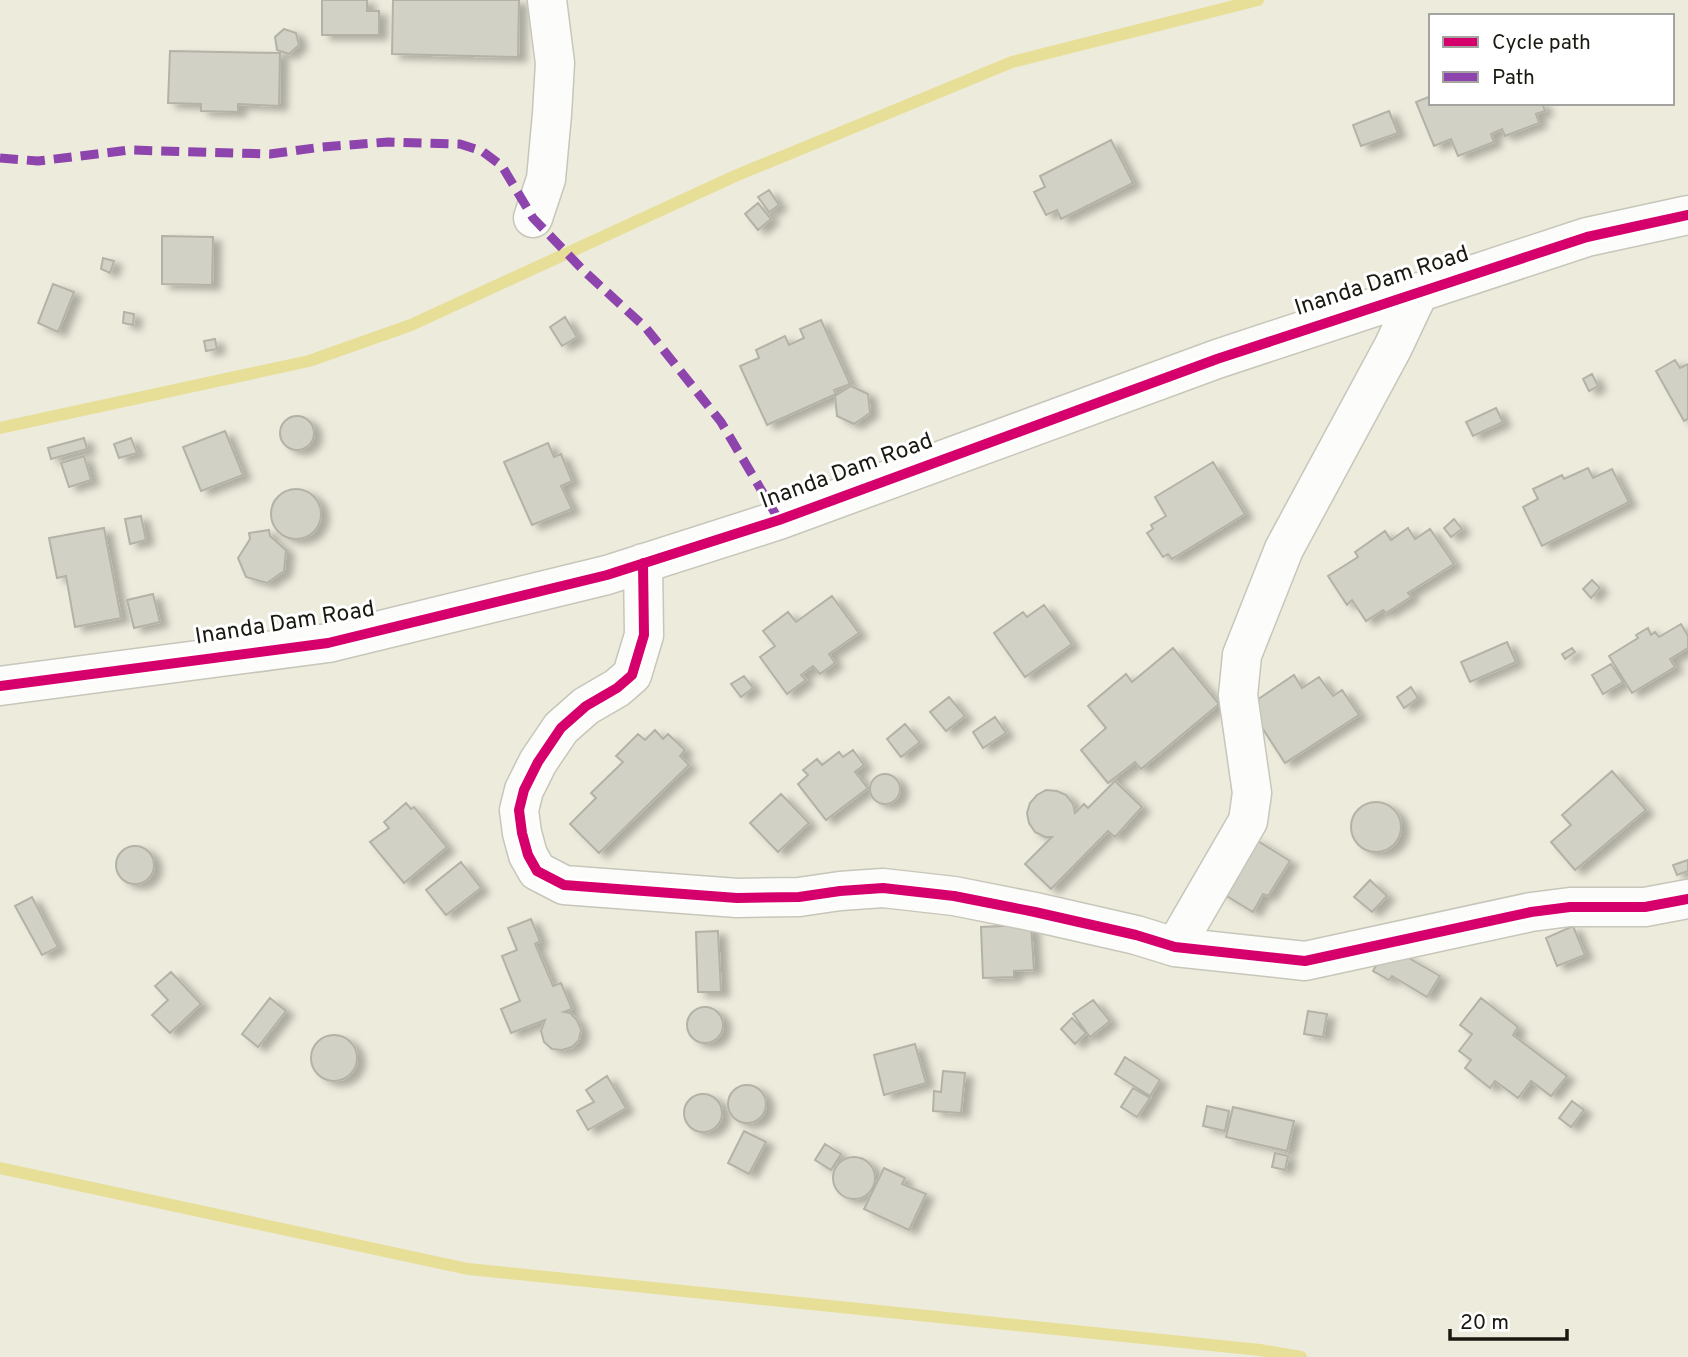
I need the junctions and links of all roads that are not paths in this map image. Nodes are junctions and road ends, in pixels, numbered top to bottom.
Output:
1 (547, 0) edge
2 (1688, 215) edge
3 (533, 218) dead end
4 (1419, 292) junction
5 (643, 563) junction
6 (0, 686) edge
7 (1688, 899) edge
8 (1175, 947) junction

1 - 3 street
2 - 4 street, Inanda Dam Road
4 - 5 street, Inanda Dam Road
4 - 8 street
5 - 6 street, Inanda Dam Road
5 - 8 street
7 - 8 street

